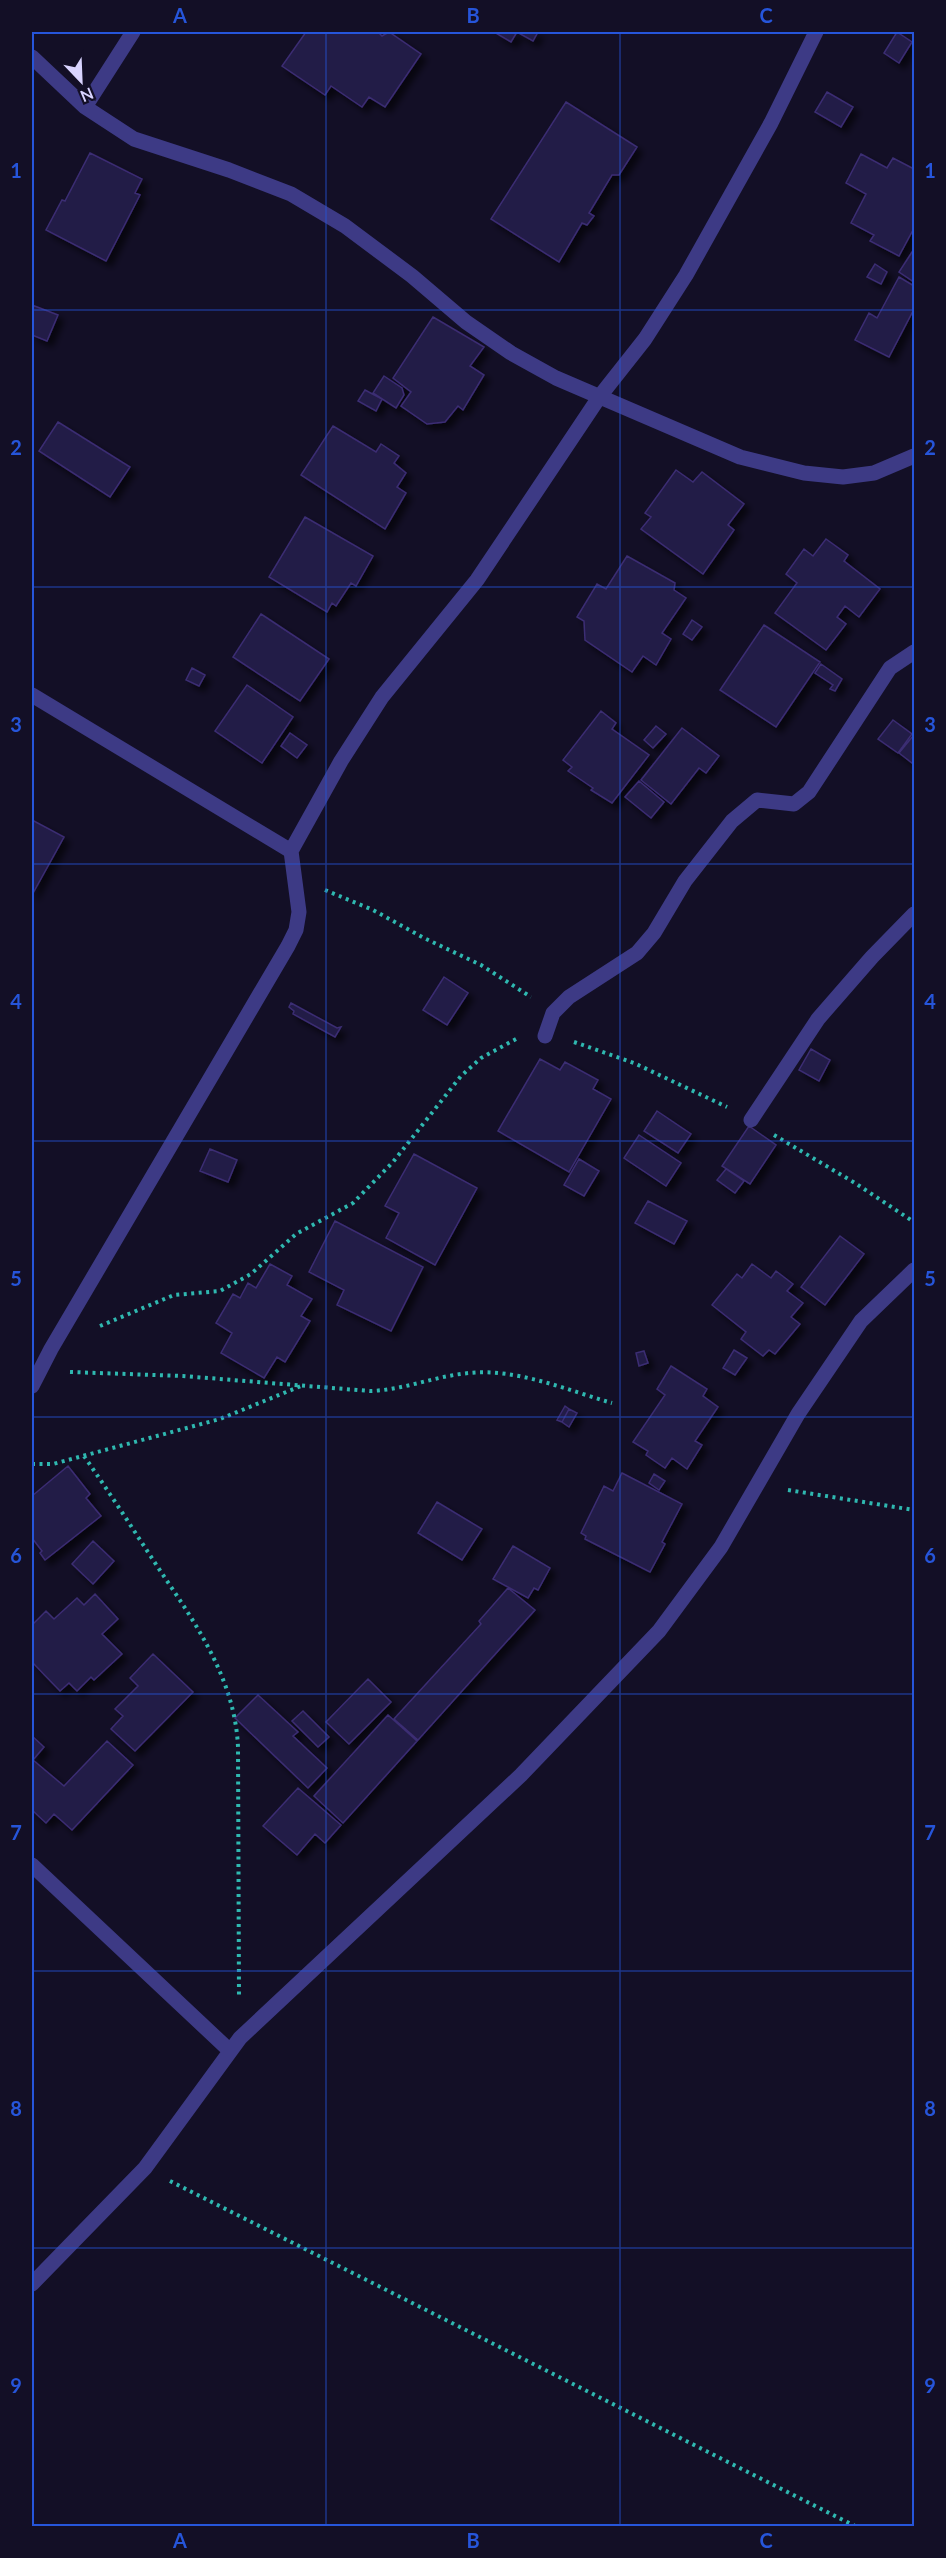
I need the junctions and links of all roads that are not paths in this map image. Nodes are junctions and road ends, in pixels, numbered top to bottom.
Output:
1 (133, 32) edge
2 (816, 32) edge
3 (32, 57) edge
4 (85, 106) junction
5 (600, 396) junction
6 (915, 456) edge
7 (915, 652) edge
8 (32, 695) edge
9 (291, 851) junction
10 (915, 914) edge
11 (545, 1036) road end
12 (751, 1120) road end
13 (915, 1270) edge
14 (32, 1386) edge
15 (32, 1865) edge
16 (229, 2050) junction
17 (32, 2284) edge

1 - 4 street
2 - 5 street
3 - 4 street
4 - 5 street
5 - 6 street
5 - 9 street
7 - 11 street
8 - 9 street
9 - 14 street
10 - 12 street
13 - 16 street
15 - 16 street
16 - 17 street

